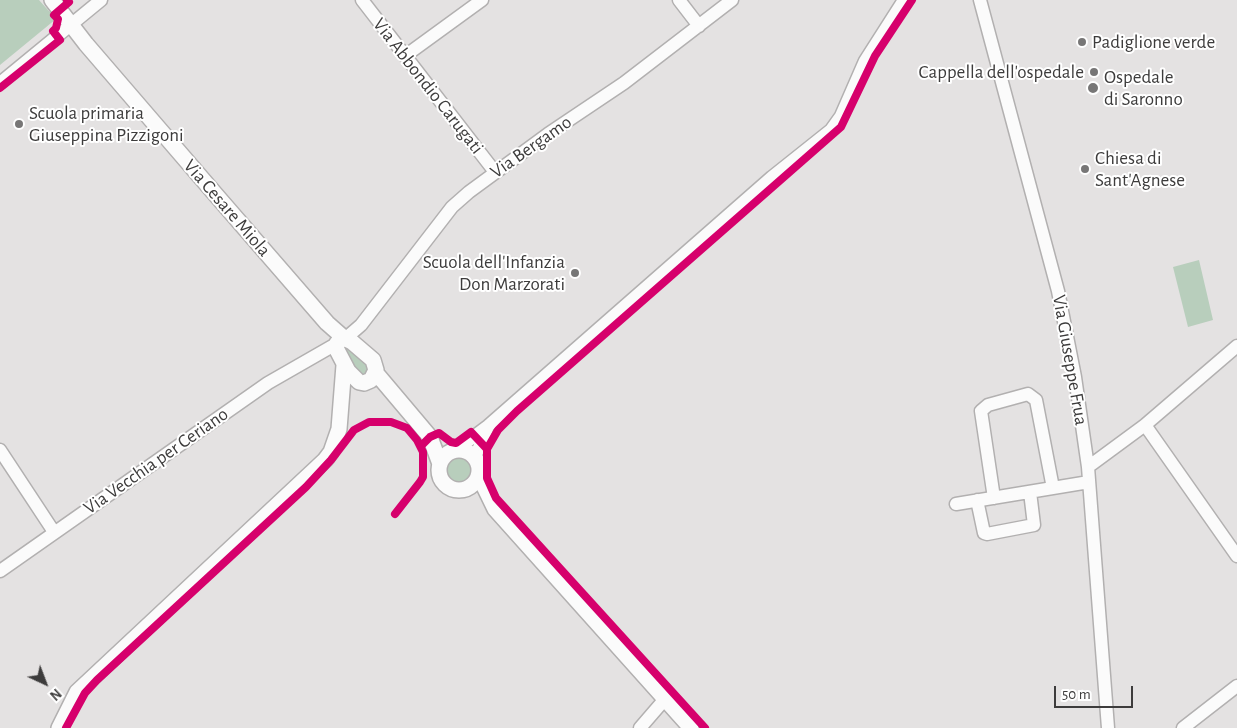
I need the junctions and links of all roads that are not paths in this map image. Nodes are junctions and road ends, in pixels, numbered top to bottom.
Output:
1 (52, 0) edge
2 (101, 0) edge
3 (362, 0) edge
4 (482, 0) edge
5 (679, 0) edge
6 (732, 0) edge
7 (904, 0) edge
8 (980, 0) edge
9 (72, 23) junction
10 (699, 26) junction
11 (405, 56) junction
12 (0, 83) edge
13 (495, 172) junction
14 (1237, 346) edge
15 (343, 347) junction
16 (369, 379) junction
17 (342, 408) junction
18 (1145, 425) junction
19 (488, 426) junction
20 (430, 437) junction
21 (1084, 440) junction
22 (0, 450) edge
23 (456, 450) junction
24 (1109, 452) junction
25 (475, 457) junction
26 (440, 464) junction
27 (1088, 467) junction
28 (479, 476) junction
29 (1089, 482) junction
30 (1053, 488) junction
31 (460, 490) junction
32 (1030, 492) junction
33 (994, 498) junction
34 (976, 500) junction
35 (956, 504) dead end
36 (495, 509) junction
37 (54, 532) junction
38 (1237, 556) edge
39 (0, 570) edge
40 (1237, 686) edge
41 (665, 699) junction
42 (59, 728) edge
43 (640, 728) edge
44 (690, 728) edge
45 (1108, 728) edge
46 (1183, 728) edge

1 - 9 street, Via Cesare Miola
2 - 9 street
3 - 11 street, Via Abbondio Carugati
4 - 11 street
5 - 10 street
6 - 10 street, Via Bergamo
7 - 19 street
8 - 21 street, Via Giuseppe Frua
9 - 12 street
9 - 15 street, Via Cesare Miola
10 - 13 street, Via Bergamo
11 - 13 street, Via Abbondio Carugati
13 - 15 street, Via Bergamo
14 - 18 street
15 - 16 street
15 - 16 street
15 - 17 street, Via Bergamo
15 - 37 street, Via Vecchia per Ceriano
16 - 17 street
16 - 20 street
17 - 42 street, Via Bergamo
18 - 24 street
18 - 38 street
19 - 23 street
19 - 25 street
20 - 23 street
20 - 26 street
21 - 24 street
21 - 27 street, Via Giuseppe Frua
22 - 37 street
23 - 25 street
23 - 26 street
24 - 27 street
25 - 28 street
26 - 31 street
27 - 29 street, Via Giuseppe Frua
28 - 31 street
28 - 36 street
29 - 30 street
29 - 45 street, Via Giuseppe Frua
30 - 32 street
30 - 33 street
31 - 36 street
32 - 33 street
32 - 34 street
33 - 34 street
34 - 35 street
36 - 41 street
37 - 39 street, Via Vecchia per Ceriano
40 - 46 street
41 - 43 street
41 - 44 street

